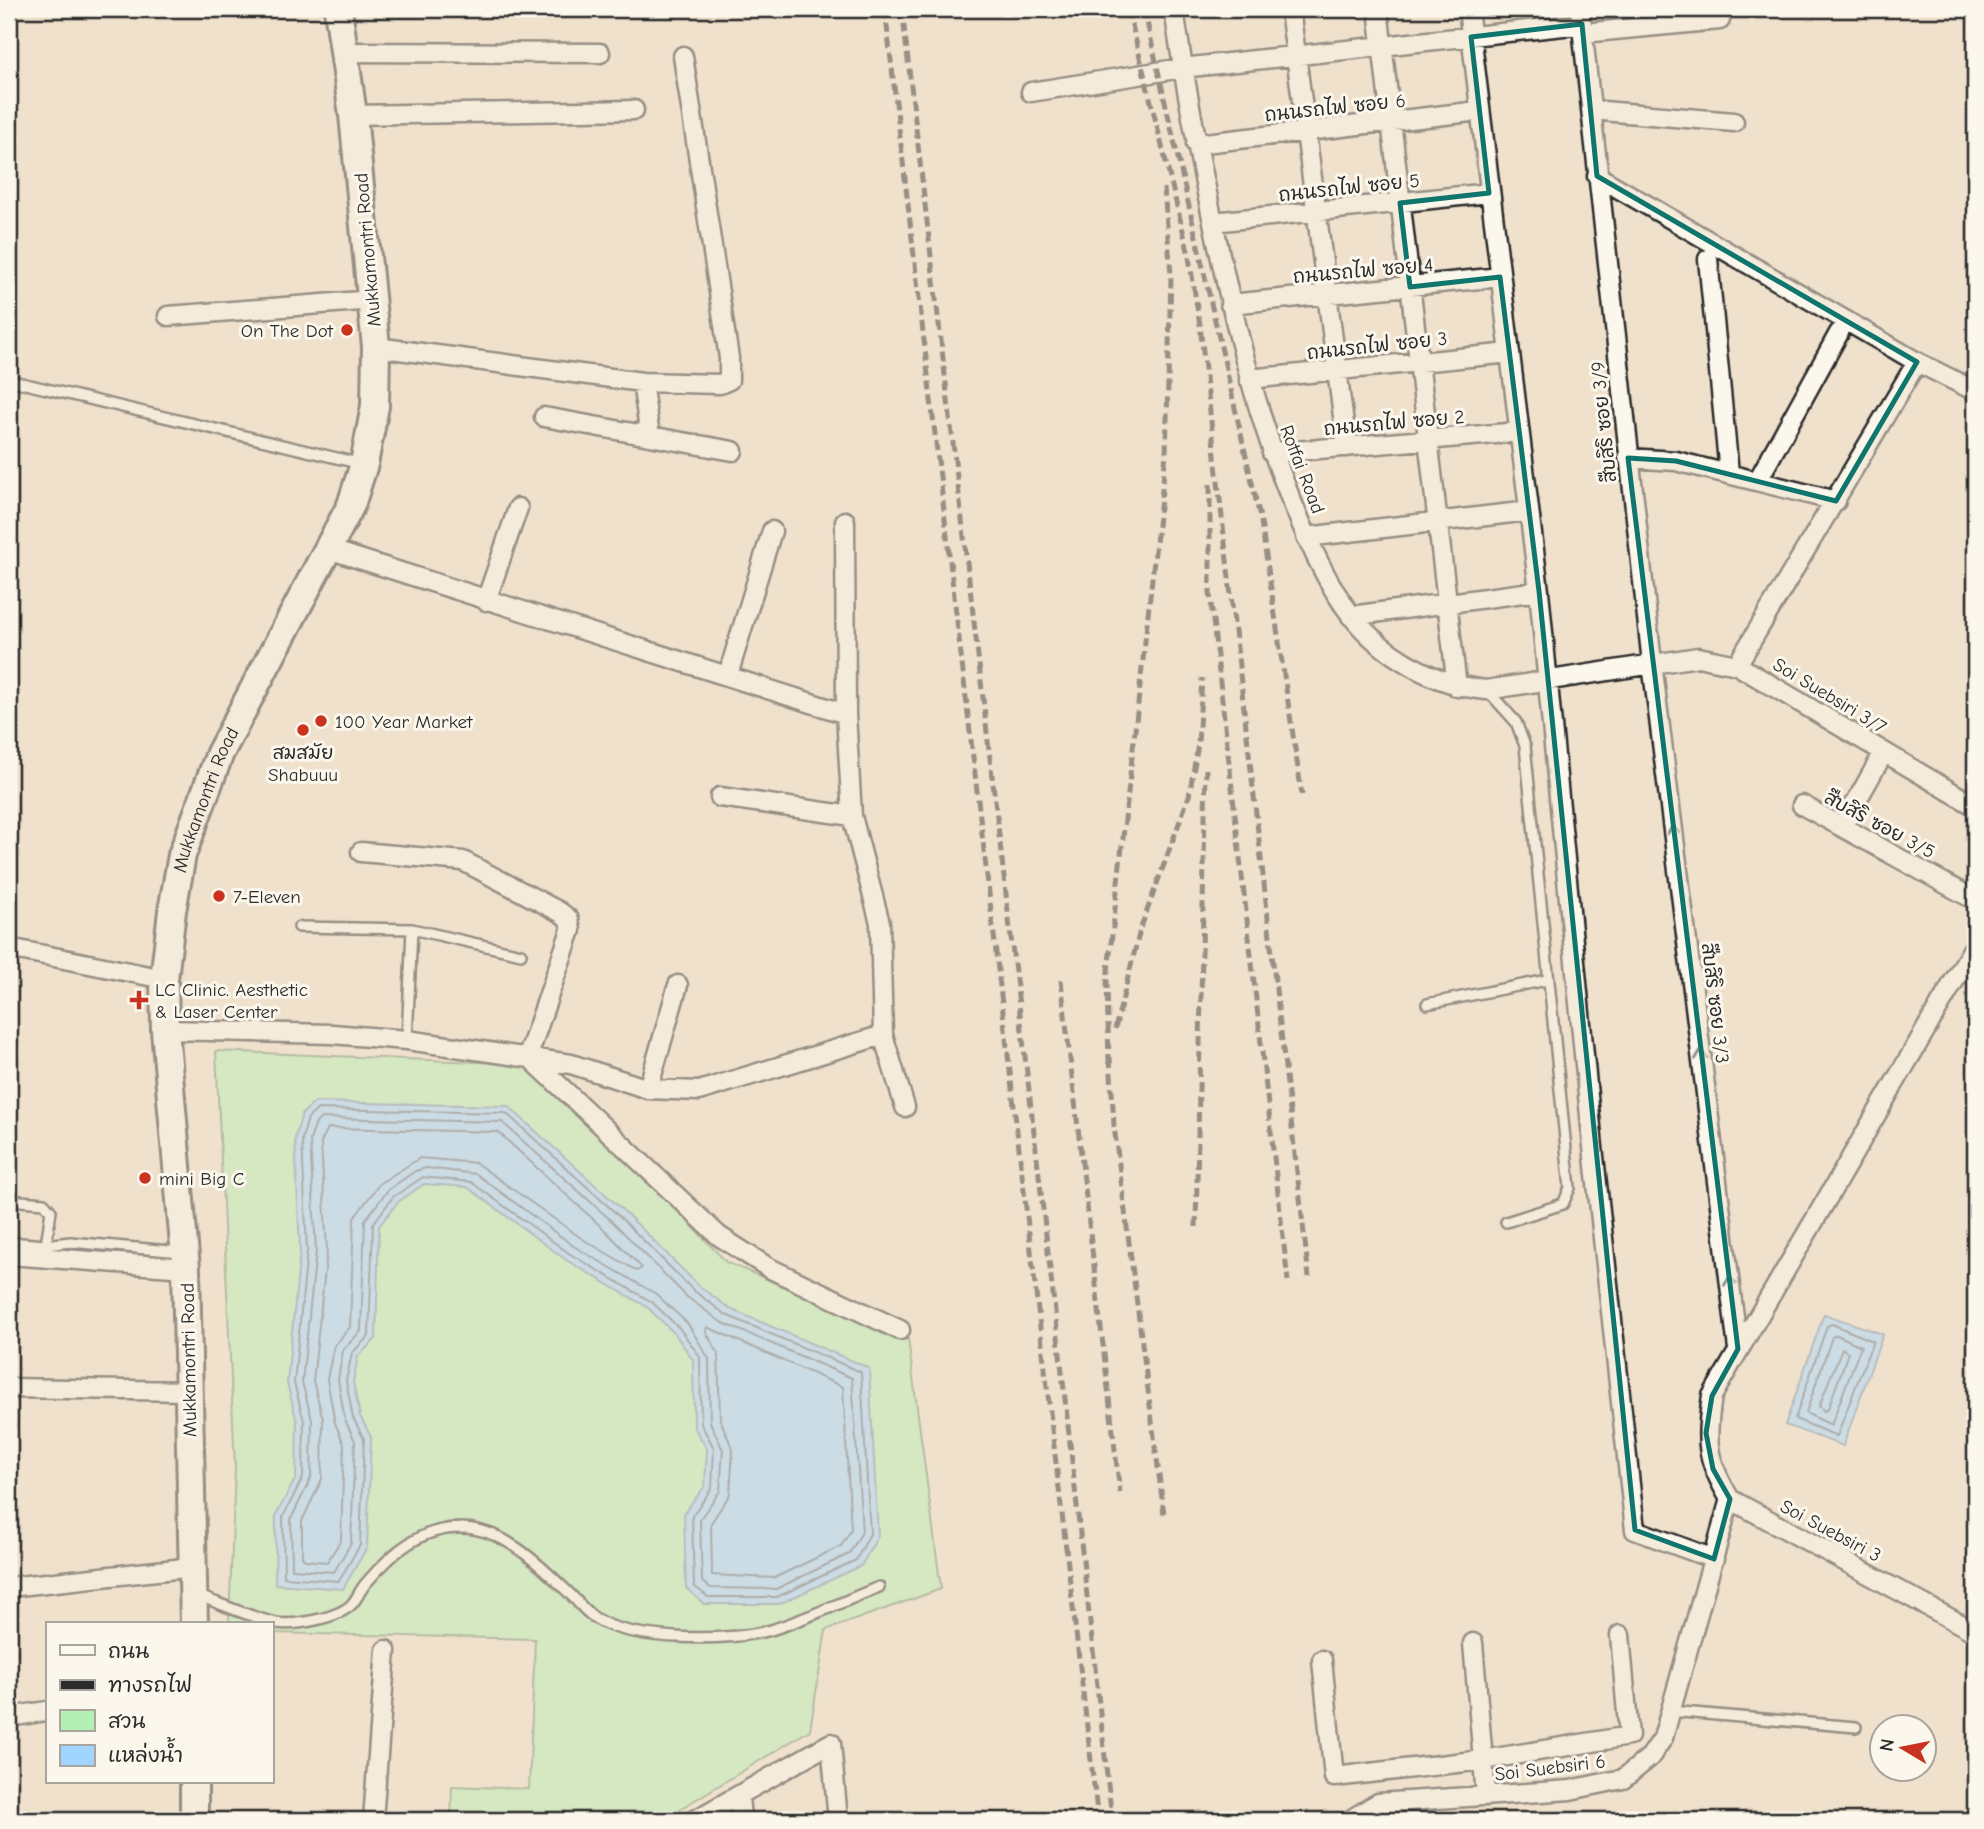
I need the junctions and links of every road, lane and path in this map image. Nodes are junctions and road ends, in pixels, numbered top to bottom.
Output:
1 (338, 9) edge
2 (1174, 9) edge
3 (1290, 9) edge
4 (1378, 9) edge
5 (1468, 9) edge
6 (1720, 20) dead end
7 (1582, 22) edge
8 (1471, 37) junction
9 (1382, 47) junction
10 (342, 52) junction
11 (600, 53) dead end
12 (683, 56) dead end
13 (1296, 56) junction
14 (1182, 68) junction
15 (1031, 92) dead end
16 (634, 110) dead end
17 (1591, 110) junction
18 (1479, 111) junction
19 (353, 115) junction
20 (1391, 122) junction
21 (1734, 122) dead end
22 (1307, 131) junction
23 (1196, 144) junction
24 (1597, 176) junction
25 (1489, 193) junction
26 (1400, 203) junction
27 (1317, 212) junction
28 (1213, 222) junction
29 (1708, 259) dead end
30 (1500, 277) junction
31 (1410, 287) junction
32 (1328, 294) junction
33 (373, 300) junction
34 (1230, 304) junction
35 (169, 316) dead end
36 (1839, 333) dead end
37 (376, 347) junction
38 (1510, 353) junction
39 (1418, 361) junction
40 (1917, 362) junction
41 (1337, 370) junction
42 (1249, 379) junction
43 (9, 380) edge
44 (642, 382) junction
45 (1975, 391) edge
46 (544, 417) dead end
47 (1519, 432) junction
48 (650, 436) junction
49 (1428, 440) junction
50 (1347, 447) junction
51 (733, 451) dead end
52 (1272, 453) junction
53 (1628, 458) junction
54 (364, 464) junction
55 (1729, 473) junction
56 (1758, 480) junction
57 (1836, 502) junction
58 (518, 508) dead end
59 (1529, 511) junction
60 (845, 521) dead end
61 (1437, 521) junction
62 (772, 531) dead end
63 (1306, 537) junction
64 (328, 549) junction
65 (1539, 591) junction
66 (486, 601) junction
67 (1447, 603) junction
68 (1351, 616) junction
69 (1652, 663) junction
70 (1737, 665) junction
71 (728, 676) junction
72 (1547, 681) junction
73 (1457, 687) junction
74 (1486, 690) junction
75 (846, 714) junction
76 (1884, 752) junction
77 (720, 797) dead end
78 (1802, 805) dead end
79 (1975, 806) edge
80 (852, 816) junction
81 (1842, 827) junction
82 (361, 852) dead end
83 (1975, 900) edge
84 (299, 927) dead end
85 (412, 929) junction
86 (1975, 945) edge
87 (9, 948) edge
88 (521, 954) dead end
89 (164, 979) junction
90 (1547, 980) junction
91 (678, 985) dead end
92 (1427, 1004) dead end
93 (165, 1030) junction
94 (883, 1034) junction
95 (407, 1040) junction
96 (528, 1056) junction
97 (648, 1089) junction
98 (905, 1107) dead end
99 (9, 1200) edge
100 (1506, 1222) dead end
101 (9, 1242) edge
102 (46, 1245) junction
103 (9, 1255) edge
104 (186, 1260) junction
105 (900, 1331) dead end
106 (1738, 1349) junction
107 (9, 1388) edge
108 (187, 1391) junction
109 (1730, 1499) junction
110 (1714, 1559) junction
111 (194, 1567) junction
112 (9, 1587) edge
113 (879, 1587) dead end
114 (194, 1595) junction
115 (194, 1622) edge
116 (1975, 1632) edge
117 (1620, 1635) dead end
118 (1473, 1643) dead end
119 (386, 1650) dead end
120 (1322, 1660) dead end
121 (46, 1711) edge
122 (1670, 1711) junction
123 (9, 1717) edge
124 (1856, 1727) dead end
125 (1483, 1760) junction
126 (194, 1784) edge
127 (739, 1795) junction
128 (1486, 1796) junction
129 (194, 1820) edge
130 (373, 1820) edge
131 (695, 1820) edge
132 (741, 1820) edge
133 (838, 1820) edge
134 (1350, 1820) edge

1 - 10 main road, Mukkamontri Road
2 - 14 street, Rotfai Road
3 - 13 street
4 - 9 street
5 - 8 street
6 - 7 street
7 - 8 street
7 - 17 street, สืบสิริ ซอย 3/9
8 - 9 street
8 - 18 street
9 - 13 street
9 - 20 street
10 - 11 street
10 - 19 main road, Mukkamontri Road
12 - 44 street
13 - 14 street
13 - 22 street
14 - 15 street
14 - 23 street, Rotfai Road
16 - 19 street
17 - 21 street
17 - 24 street, สืบสิริ ซอย 3/9
18 - 20 street, ถนนรถไฟ ซอย 6
18 - 25 street
19 - 33 main road, Mukkamontri Road
20 - 22 street, ถนนรถไฟ ซอย 6
20 - 26 street
22 - 23 street, ถนนรถไฟ ซอย 6
22 - 27 street
23 - 28 street, Rotfai Road
24 - 40 street
24 - 53 street, สืบสิริ ซอย 3/9
25 - 26 street, ถนนรถไฟ ซอย 5
25 - 30 street
26 - 27 street, ถนนรถไฟ ซอย 5
26 - 31 street
27 - 28 street, ถนนรถไฟ ซอย 5
27 - 32 street
28 - 34 street, Rotfai Road
29 - 55 street
30 - 31 street, ถนนรถไฟ ซอย 4
30 - 38 street
31 - 32 street, ถนนรถไฟ ซอย 4
31 - 39 street
32 - 34 street, ถนนรถไฟ ซอย 4
32 - 41 street
33 - 35 street
33 - 37 main road, Mukkamontri Road
34 - 42 street, Rotfai Road
36 - 56 street
37 - 44 street
37 - 54 main road, Mukkamontri Road
38 - 39 street, ถนนรถไฟ ซอย 3
38 - 47 street
39 - 41 street, ถนนรถไฟ ซอย 3
39 - 49 street
40 - 45 street
40 - 57 street
41 - 42 street, ถนนรถไฟ ซอย 3
41 - 50 street
42 - 52 street, Rotfai Road
43 - 54 lane
44 - 48 street
46 - 48 street
47 - 49 street, ถนนรถไฟ ซอย 2
47 - 59 street
48 - 51 street
49 - 50 street, ถนนรถไฟ ซอย 2
49 - 61 street
50 - 52 street, ถนนรถไฟ ซอย 2
52 - 63 street, Rotfai Road
53 - 55 street
53 - 69 street, สืบสิริ ซอย 3/9
54 - 64 main road, Mukkamontri Road
55 - 56 street
56 - 57 street
57 - 70 street
58 - 66 street
59 - 61 street
59 - 65 street
60 - 75 street
61 - 63 street
61 - 67 street
62 - 71 street
63 - 68 street, Rotfai Road
64 - 66 street
64 - 89 main road, Mukkamontri Road
65 - 67 street
65 - 72 street
66 - 71 street
67 - 68 street
67 - 73 street
68 - 73 street, Rotfai Road
69 - 70 street, Soi Suebsiri 3/7
69 - 72 street, Rotfai Road
106 -> 69 street, สืบสิริ ซอย 3/3
70 - 76 street, Soi Suebsiri 3/7
71 - 75 street
72 - 74 street, Rotfai Road
72 - 110 street
73 - 74 street, Rotfai Road
74 - 90 lane
75 - 80 street
76 - 79 street, Soi Suebsiri 3/7
76 - 81 street
77 - 80 street
78 - 81 street, สืบสิริ ซอย 3/5
80 - 94 street
81 - 83 street, สืบสิริ ซอย 3/5
82 - 96 street
84 - 85 lane
85 - 88 lane
85 - 95 lane
86 - 106 street
87 - 89 street
89 - 93 main road, Mukkamontri Road
90 - 92 lane
90 - 100 lane
91 - 97 street
93 - 95 street
93 - 104 main road, Mukkamontri Road
94 - 97 street
94 - 98 street
95 - 96 street
96 - 97 street
96 - 105 street
99 - 102 lane
101 - 102 lane
102 - 104 lane
103 - 104 street
104 - 108 main road, Mukkamontri Road
106 - 109 street
107 - 108 street
108 - 111 main road, Mukkamontri Road
109 - 110 street, Soi Suebsiri 6
109 - 116 street, Soi Suebsiri 3
110 - 122 street, Soi Suebsiri 6
111 - 112 street
111 - 114 main road, Mukkamontri Road
113 - 114 lane
114 - 115 main road, Mukkamontri Road
117 - 125 street
118 - 125 street
119 - 130 street
120 - 125 street
121 - 123 street
122 - 124 lane
122 - 128 street, Soi Suebsiri 6
125 - 128 street
126 - 129 main road
127 - 131 street
127 - 132 street
127 - 133 street
128 - 134 street, Soi Suebsiri 6

